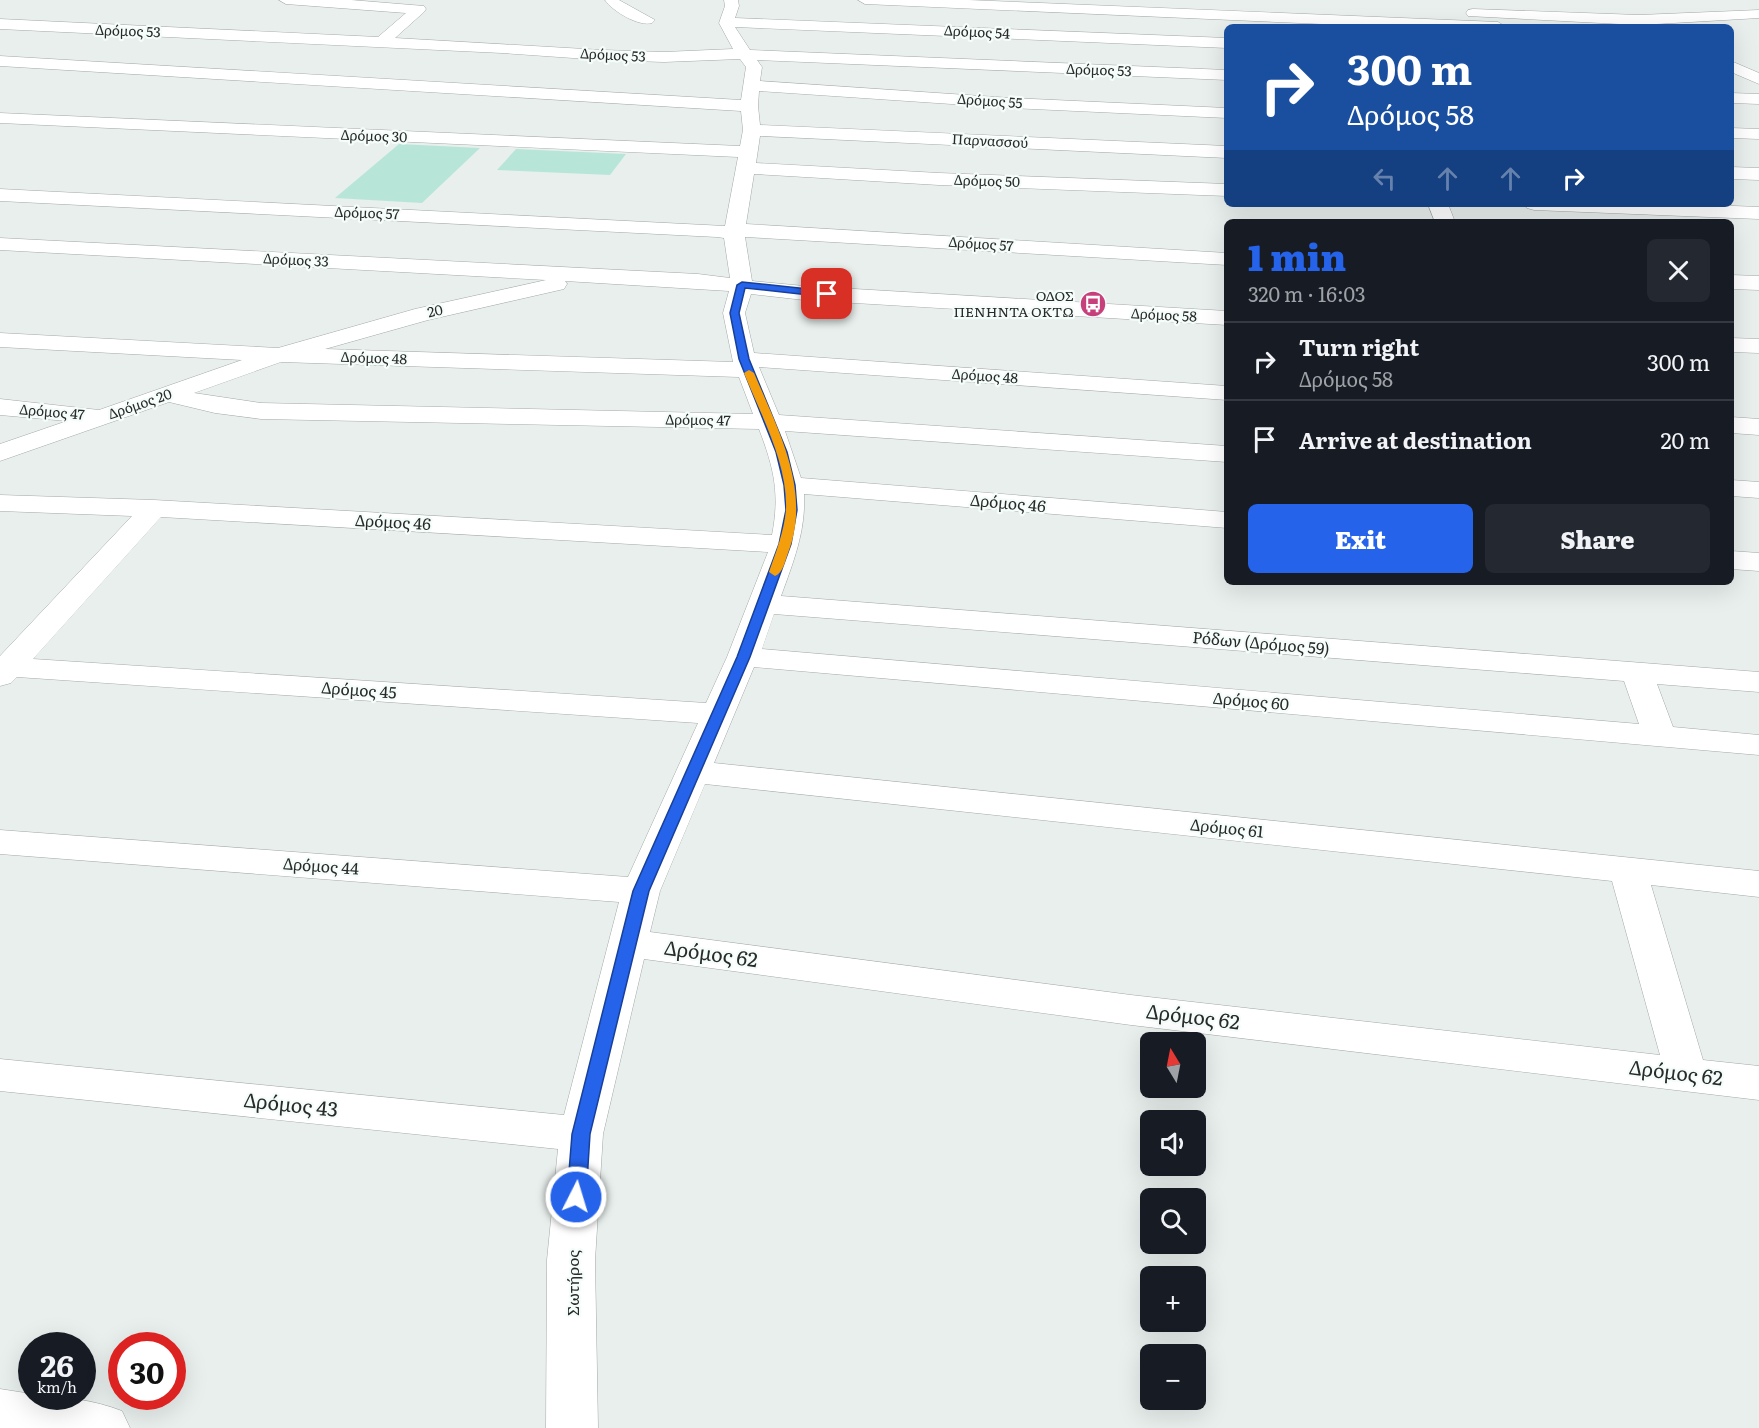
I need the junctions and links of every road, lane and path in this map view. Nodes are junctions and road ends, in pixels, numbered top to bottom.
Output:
1 (286, 0) edge
2 (608, 0) edge
3 (731, 0) edge
4 (865, 0) edge
5 (1178, 0) edge
6 (987, 3) edge
7 (421, 4) edge
8 (1609, 5) dead end
9 (1759, 14) edge
10 (646, 20) dead end
11 (1639, 20) junction
12 (727, 22) junction
13 (1257, 22) edge
14 (0, 24) edge
15 (1353, 24) edge
16 (1647, 24) edge
17 (382, 42) junction
18 (1224, 43) edge
19 (748, 55) junction
20 (1759, 60) edge
21 (0, 62) edge
22 (1734, 64) edge
23 (1734, 66) edge
24 (1224, 75) edge
25 (1759, 79) edge
26 (753, 86) junction
27 (1734, 98) edge
28 (1759, 99) edge
29 (749, 106) junction
30 (1224, 113) edge
31 (0, 118) edge
32 (752, 130) junction
33 (1734, 133) edge
34 (1759, 134) edge
35 (1224, 152) edge
36 (748, 160) junction
37 (1734, 173) edge
38 (1759, 174) edge
39 (1224, 190) edge
40 (0, 195) edge
41 (1609, 207) edge
42 (1759, 213) edge
43 (735, 232) junction
44 (0, 244) edge
45 (1224, 259) edge
46 (593, 275) junction
47 (1734, 282) edge
48 (1759, 283) edge
49 (742, 285) junction
50 (1224, 318) edge
51 (0, 340) edge
52 (1734, 345) edge
53 (1759, 346) edge
54 (279, 355) junction
55 (746, 364) junction
56 (170, 393) junction
57 (1224, 393) edge
58 (0, 407) edge
59 (105, 417) junction
60 (768, 422) junction
61 (1734, 426) edge
62 (1759, 427) edge
63 (0, 453) edge
64 (1224, 454) edge
65 (790, 485) junction
66 (1734, 489) edge
67 (1759, 490) edge
68 (0, 503) edge
69 (154, 508) junction
70 (1224, 520) edge
71 (785, 544) junction
72 (1734, 560) edge
73 (1759, 562) edge
74 (762, 604) junction
75 (743, 657) junction
76 (3, 670) edge
77 (1637, 673) junction
78 (1759, 682) edge
79 (717, 714) junction
80 (1660, 737) junction
81 (1759, 745) edge
82 (695, 772) junction
83 (0, 842) edge
84 (1628, 871) junction
85 (1759, 884) edge
86 (641, 891) junction
87 (628, 943) junction
88 (1686, 1074) junction
89 (0, 1075) edge
90 (1759, 1083) edge
91 (581, 1134) junction
92 (0, 1413) edge
93 (104, 1428) edge
94 (572, 1428) edge

1 - 7 street
2 - 10 street
3 - 12 street
4 - 6 street
5 - 11 street
6 - 13 street
7 - 17 street
8 - 11 street
9 - 11 street
11 - 16 street
12 - 18 street, Δρόμος 54
12 - 19 street
13 - 15 street
14 - 17 street, Δρόμος 53
17 - 19 street, Δρόμος 53
19 - 24 street, Δρόμος 53
19 - 26 street
20 - 22 street
21 - 29 street
23 - 25 street
26 - 29 street
26 - 30 street, Δρόμος 55
27 - 28 street
29 - 32 street
31 - 36 street, Δρόμος 30
32 - 35 street, Παρνασσού
32 - 36 street
33 - 34 street
36 - 39 street, Δρόμος 50
36 - 43 street
37 - 38 street
40 - 43 street, Δρόμος 57
41 - 42 street
43 - 45 street, Δρόμος 57
43 - 49 street
44 - 46 street, Δρόμος 33
46 - 49 street, Δρόμος 33
46 - 54 street, 20
47 - 48 street
49 - 50 street, Δρόμος 58
49 - 55 street, Σωτήρος
51 - 54 street, Δρόμος 48
52 - 53 street
54 - 55 street, Δρόμος 48
54 - 56 street, Δρόμος 20
55 - 57 street, Δρόμος 48
55 - 60 street, Σωτήρος
56 - 59 street, Δρόμος 20
56 - 60 street, Δρόμος 47
58 - 59 street, Δρόμος 47
59 - 63 street, Δρόμος 20
60 - 64 street, Δρόμος 47
60 - 65 street, Σωτήρος
61 - 62 street
65 - 70 street, Δρόμος 46
65 - 71 street, Σωτήρος
66 - 67 street
68 - 69 street, Δρόμος 46
69 - 71 street, Δρόμος 46
69 - 76 street
71 - 74 street, Σωτήρος
72 - 73 street
74 - 75 street, Σωτήρος
74 - 77 street, Ρόδων (Δρόμος 59)
75 - 79 street, Σωτήρος
75 - 80 street, Δρόμος 60
76 - 79 street, Δρόμος 45
77 - 78 street, Ρόδων (Δρόμος 59)
77 - 80 street
79 - 82 street, Σωτήρος
80 - 81 street, Δρόμος 60
82 - 84 street, Δρόμος 61
82 - 86 street, Σωτήρος
83 - 86 street, Δρόμος 44
84 - 85 street, Δρόμος 61
84 - 88 street
86 - 87 street, Σωτήρος
87 - 88 street, Δρόμος 62
87 - 91 street, Σωτήρος
88 - 90 street, Δρόμος 62
89 - 91 street, Δρόμος 43
91 - 94 street, Σωτήρος
92 - 93 street

